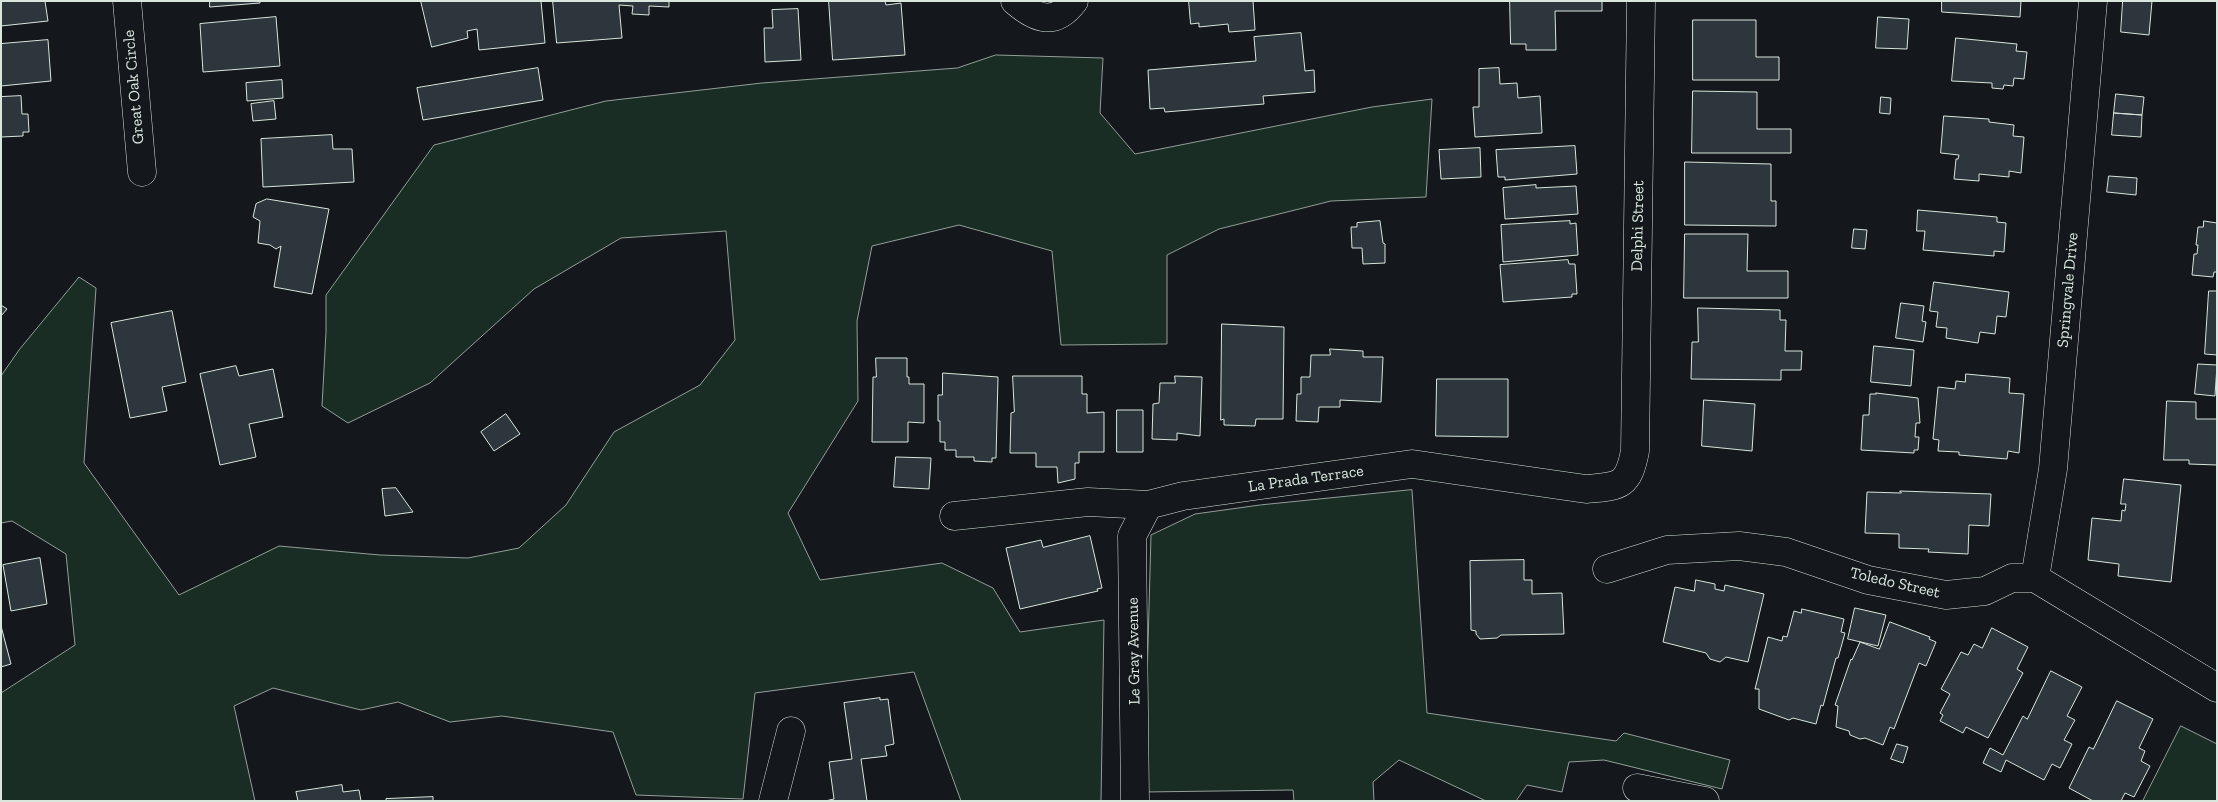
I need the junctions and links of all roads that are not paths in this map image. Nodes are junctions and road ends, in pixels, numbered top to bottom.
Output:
1 (127, 1) edge
2 (1016, 1) edge
3 (1074, 1) edge
4 (1641, 1) edge
5 (2093, 1) edge
6 (142, 172) dead end
7 (1635, 452) joint
8 (1148, 505) junction
9 (954, 516) dead end
10 (1607, 569) dead end
11 (2035, 578) junction
12 (2217, 688) edge
13 (792, 731) dead end
14 (1637, 788) dead end
15 (774, 801) edge
16 (1135, 801) edge
17 (1705, 801) edge

1 - 6 street, Great Oak Circle
2 - 3 street
4 - 7 street, Delphi Street
5 - 11 street, Springvale Drive
7 - 8 street, La Prada Terrace
8 - 9 street, La Prada Terrace
8 - 16 street, Le Gray Avenue
10 - 11 street, Toledo Street
11 - 12 street
13 - 15 street
14 - 17 street

